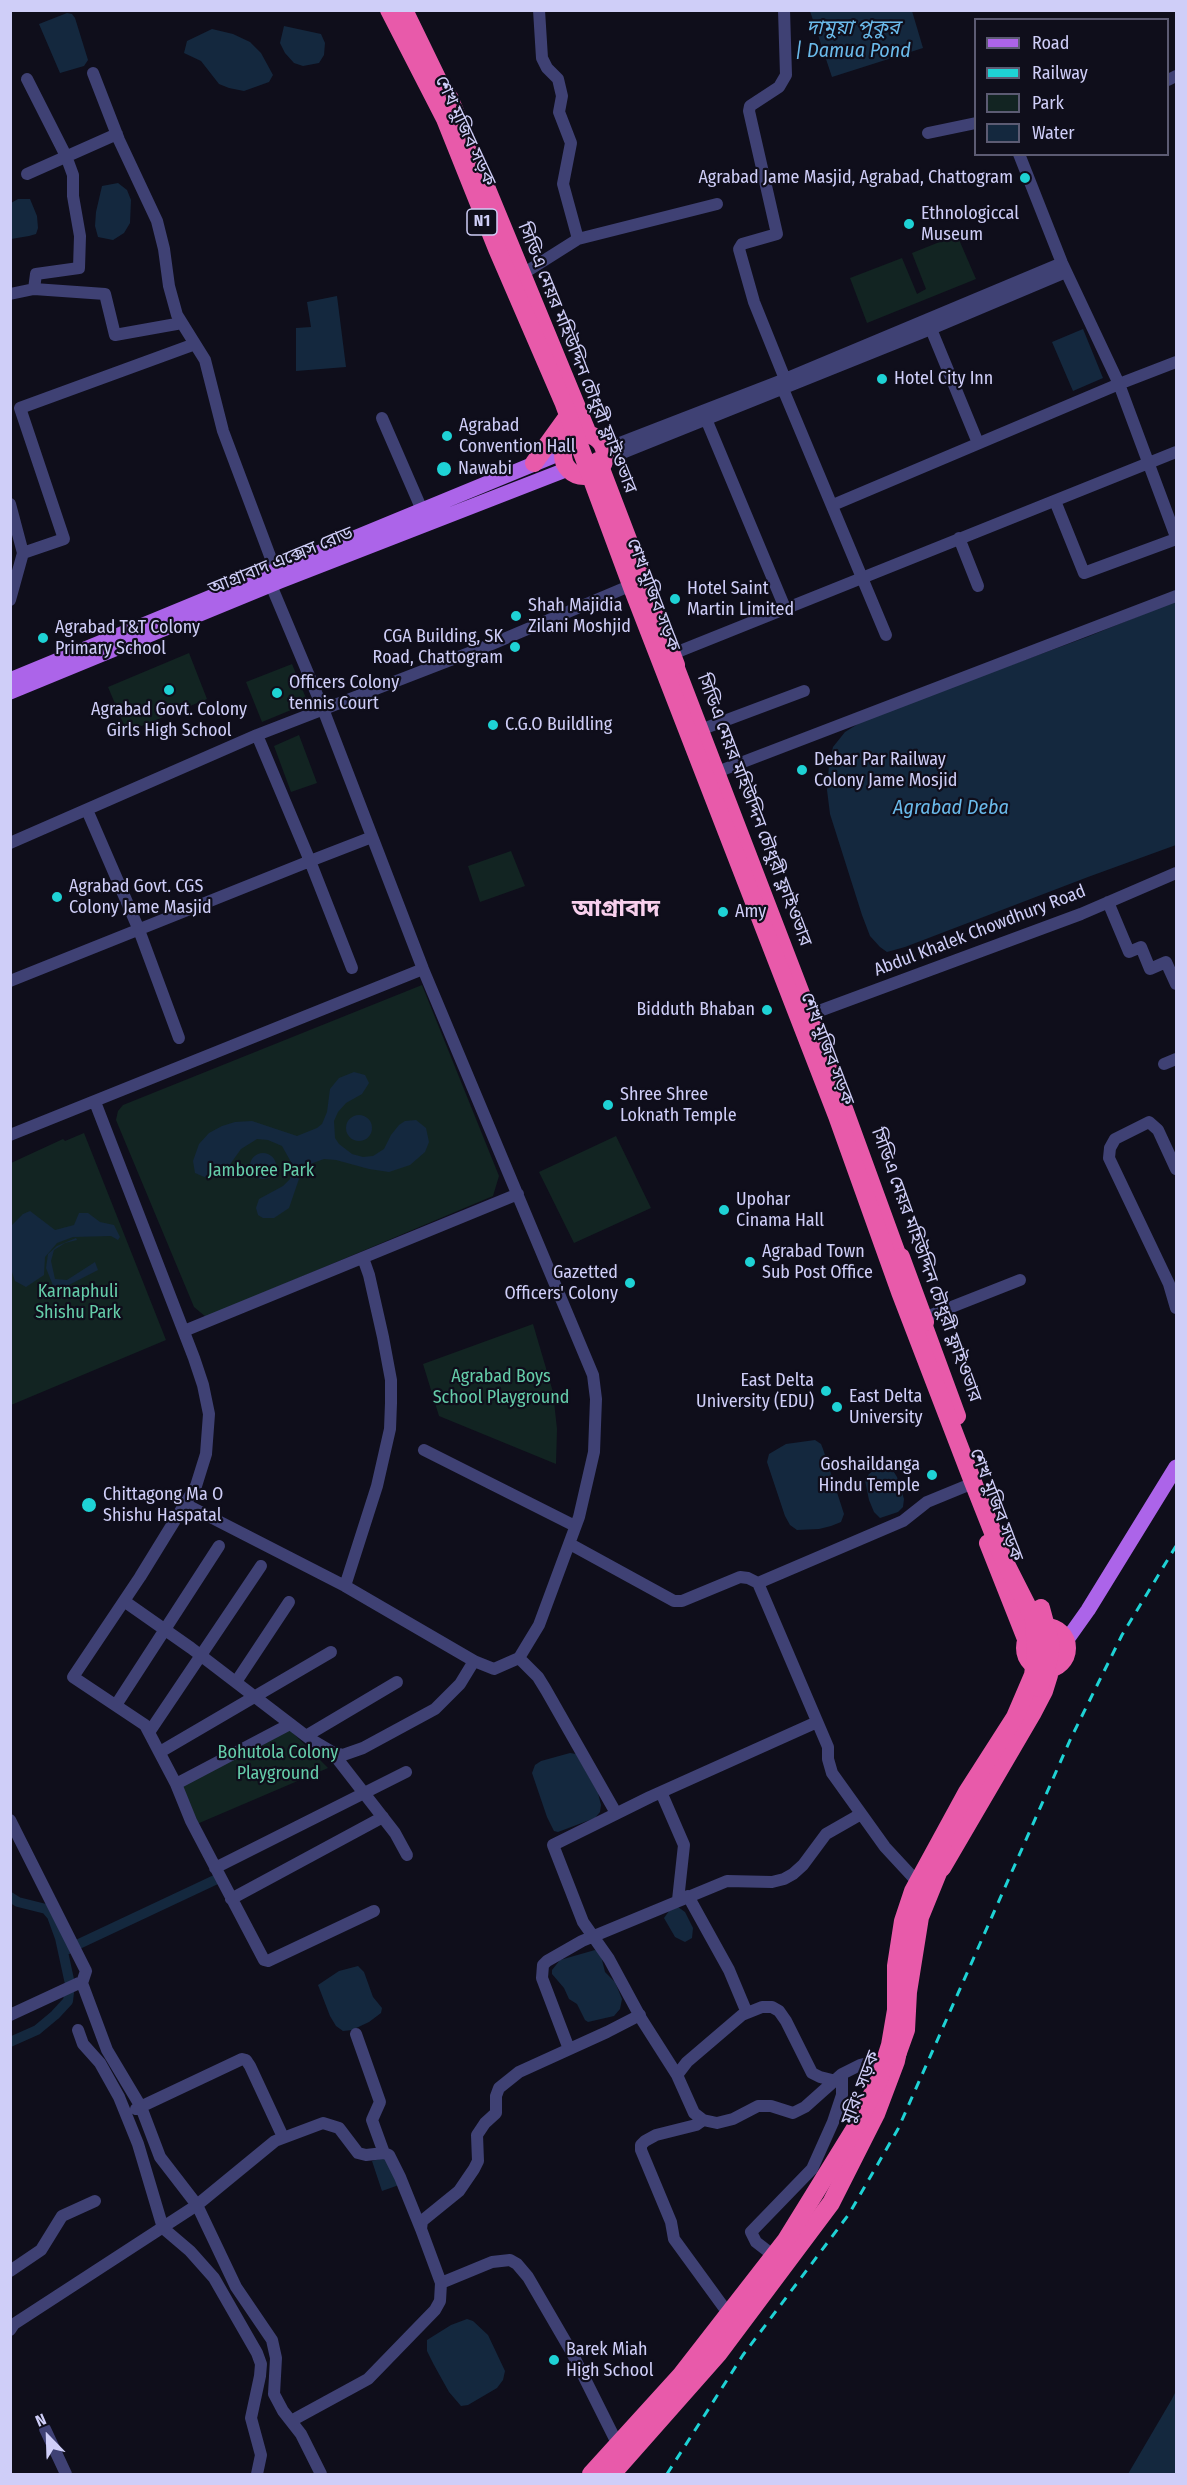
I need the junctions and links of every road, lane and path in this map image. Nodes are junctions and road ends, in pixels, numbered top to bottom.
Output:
1 (383, 10) edge
2 (389, 10) edge
3 (404, 10) edge
4 (539, 10) edge
5 (784, 10) edge
6 (93, 73) dead end
7 (27, 79) dead end
8 (974, 123) edge
9 (928, 133) dead end
10 (117, 134) junction
11 (66, 156) junction
12 (1020, 156) edge
13 (27, 174) dead end
14 (717, 204) dead end
15 (578, 239) junction
16 (1064, 267) junction
17 (521, 275) junction
18 (33, 289) junction
19 (10, 294) edge
20 (182, 323) junction
21 (931, 329) junction
22 (195, 344) junction
23 (1176, 363) edge
24 (784, 384) junction
25 (1119, 384) junction
26 (15, 411) edge
27 (382, 418) dead end
28 (706, 419) junction
29 (565, 420) junction
30 (978, 443) junction
31 (573, 448) junction
32 (1176, 452) edge
33 (534, 463) junction
34 (598, 464) junction
35 (1148, 464) junction
36 (1055, 501) junction
37 (10, 504) edge
38 (833, 505) junction
39 (422, 510) junction
40 (959, 538) junction
41 (1176, 538) edge
42 (23, 553) junction
43 (862, 577) junction
44 (274, 578) junction
45 (978, 586) dead end
46 (627, 588) junction
47 (1176, 596) edge
48 (10, 600) edge
49 (785, 608) junction
50 (886, 635) dead end
51 (670, 655) junction
52 (10, 680) edge
53 (804, 691) dead end
54 (10, 692) edge
55 (323, 709) junction
56 (700, 730) junction
57 (257, 735) junction
58 (717, 772) junction
59 (87, 810) junction
60 (372, 837) junction
61 (10, 843) edge
62 (310, 861) junction
63 (1176, 873) edge
64 (1108, 902) junction
65 (139, 930) junction
66 (352, 968) dead end
67 (423, 969) junction
68 (10, 981) edge
69 (1176, 984) edge
70 (801, 1018) junction
71 (179, 1038) dead end
72 (1176, 1059) edge
73 (1164, 1064) dead end
74 (95, 1102) junction
75 (10, 1135) edge
76 (1176, 1169) edge
77 (518, 1194) junction
78 (363, 1258) junction
79 (1020, 1280) dead end
80 (1176, 1308) edge
81 (921, 1319) junction
82 (184, 1331) junction
83 (424, 1450) dead end
84 (1176, 1467) edge
85 (966, 1486) junction
86 (185, 1504) junction
87 (575, 1526) junction
88 (570, 1544) junction
89 (219, 1546) dead end
90 (261, 1566) dead end
91 (758, 1584) junction
92 (345, 1586) junction
93 (124, 1601) junction
94 (289, 1602) dead end
95 (1047, 1627) junction
96 (165, 1630) junction
97 (1026, 1639) junction
98 (1066, 1641) junction
99 (331, 1652) dead end
100 (202, 1656) junction
101 (519, 1658) junction
102 (474, 1661) junction
103 (1050, 1668) junction
104 (236, 1682) junction
105 (397, 1682) dead end
106 (254, 1696) junction
107 (116, 1706) junction
108 (817, 1722) junction
109 (290, 1724) junction
110 (150, 1731) junction
111 (306, 1736) junction
112 (160, 1752) junction
113 (332, 1752) junction
114 (405, 1772) dead end
115 (176, 1784) junction
116 (661, 1792) junction
117 (364, 1793) junction
118 (616, 1813) junction
119 (861, 1814) junction
120 (382, 1817) junction
121 (10, 1820) edge
122 (407, 1855) dead end
123 (215, 1868) junction
124 (927, 1892) junction
125 (683, 1898) junction
126 (231, 1899) junction
127 (374, 1911) dead end
128 (594, 1938) junction
129 (80, 1983) junction
130 (747, 2013) junction
131 (10, 2015) edge
132 (640, 2015) junction
133 (78, 2030) dead end
134 (356, 2034) dead end
135 (569, 2049) junction
136 (896, 2061) junction
137 (677, 2074) junction
138 (839, 2077) junction
139 (141, 2107) junction
140 (126, 2113) junction
141 (703, 2120) junction
142 (283, 2137) junction
143 (384, 2153) junction
144 (95, 2201) dead end
145 (197, 2205) junction
146 (163, 2228) junction
147 (421, 2229) junction
148 (786, 2264) junction
149 (10, 2271) edge
150 (441, 2283) junction
151 (738, 2326) junction
152 (10, 2330) edge
153 (291, 2421) junction
154 (45, 2429) dead end
155 (626, 2459) junction
156 (66, 2475) edge
157 (257, 2475) edge
158 (321, 2475) edge
159 (591, 2475) edge
160 (605, 2475) edge
161 (612, 2475) edge

1 - 29 highway, শেখ মুজিব সড়ক / N1
2 - 159 highway, bridge
3 - 17 highway, শেখ মুজিব সড়ক / N1
3 - 160 highway, সিডিএ মেয়র মহিউদ্দিন চৌধুরী ফ্লাইওভার, bridge
4 - 15 street
5 - 24 street
6 - 10 street
7 - 11 street
8 - 9 street
10 - 11 street
10 - 20 street
11 - 13 street
11 - 18 street
12 - 16 street
14 - 15 street
15 - 17 street
16 - 21 street
16 - 24 street
16 - 25 street
17 - 31 highway, শেখ মুজিব সড়ক / N1
18 - 19 street
18 - 20 street
20 - 22 street
21 - 24 street
21 - 30 street
22 - 26 street
22 - 44 street
23 - 25 street
24 - 28 street
24 - 34 street
24 - 38 street
25 - 30 street
25 - 35 street
26 - 42 street
27 - 39 street
28 - 34 street
28 - 49 street
29 - 31 highway, শেখ মুজিব সড়ক / N1
29 - 33 highway
30 - 38 street
31 - 33 main road, আগ্রাবাদ এক্সেস রোড
31 - 34 highway
31 - 34 highway
31 - 44 main road, আগ্রাবাদ এক্সেস রোড
32 - 35 street
33 - 39 main road, আগ্রাবাদ এক্সেস রোড
34 - 46 highway, শেখ মুজিব সড়ক
34 - 51 highway, শেখ মুজিব সড়ক
35 - 36 street
35 - 41 street
36 - 40 street
36 - 41 street
37 - 42 street
38 - 43 street
39 - 44 main road, আগ্রাবাদ এক্সেস রোড
40 - 43 street
40 - 45 street
42 - 48 street
43 - 49 street
43 - 50 street
44 - 52 main road, আগ্রাবাদ এক্সেস রোড
44 - 54 main road, আগ্রাবাদ এক্সেস রোড
44 - 55 street
46 - 55 street
46 - 70 highway, শেখ মুজিব সড়ক
47 - 58 street
49 - 51 street
51 - 56 highway, শেখ মুজিব সড়ক
53 - 56 street
55 - 57 street
55 - 60 street
56 - 58 highway, শেখ মুজিব সড়ক
57 - 59 street
57 - 62 street
58 - 70 highway, শেখ মুজিব সড়ক
59 - 61 street
59 - 65 street
60 - 62 street
60 - 67 street
62 - 65 street
62 - 66 street
63 - 64 street, Abdul Khalek Chowdhury Road
64 - 69 street
64 - 70 street, Abdul Khalek Chowdhury Road
65 - 68 street
65 - 71 street
67 - 74 street
67 - 77 street
70 - 81 highway, শেখ মুজিব সড়ক
70 - 85 highway, শেখ মুজিব সড়ক
72 - 73 street
74 - 75 street
74 - 82 street
76 - 80 street
77 - 78 street
77 - 87 street
78 - 82 street
78 - 92 street
79 - 81 street
81 - 95 highway, শেখ মুজিব সড়ক
82 - 86 street
83 - 87 street
84 - 98 main road
85 - 91 street
85 - 97 highway, শেখ মুজিব সড়ক
86 - 92 street
86 - 93 street
87 - 88 street
88 - 91 street
88 - 101 street
89 - 96 street
90 - 100 street
91 - 108 street
92 - 102 street
93 - 96 street
93 - 107 street
94 - 104 street
95 - 97 highway
95 - 98 highway
96 - 100 street
96 - 107 street
97 - 103 highway
98 - 103 highway
99 - 106 street
100 - 104 street
100 - 110 street
101 - 102 street
101 - 118 street
102 - 113 street
103 - 124 highway, মুরিং সড়ক
104 - 106 street
105 - 111 street
106 - 109 street
106 - 112 street
107 - 110 street
108 - 116 street
108 - 119 street
109 - 111 street
109 - 115 street
110 - 112 street
111 - 113 street
112 - 115 street
113 - 117 street
114 - 117 street
115 - 123 street
116 - 118 street
116 - 125 street
117 - 120 street
117 - 123 street
118 - 128 street
119 - 124 street
119 - 125 street
120 - 122 street
120 - 126 street
121 - 129 street
123 - 126 street
124 - 136 highway, মুরিং সড়ক
125 - 128 street
125 - 130 street
126 - 127 street
128 - 132 street
128 - 135 street
129 - 131 street
129 - 139 street
130 - 137 street
130 - 138 street
132 - 135 street
132 - 137 street
133 - 140 street
134 - 143 street
135 - 147 street
136 - 138 street
136 - 148 highway, মুরিং সড়ক
137 - 141 street
138 - 141 street
138 - 148 street
139 - 140 street
139 - 142 street
139 - 145 street
140 - 146 street
141 - 151 street
142 - 143 street
142 - 145 street
143 - 147 street
144 - 149 street
145 - 146 street
145 - 153 street
146 - 152 street
146 - 157 street
147 - 150 street
148 - 151 highway, মুরিং সড়ক
150 - 153 street
150 - 155 street
151 - 155 highway, মুরিং সড়ক
153 - 158 street
154 - 156 street
155 - 161 highway, মুরিং সড়ক

